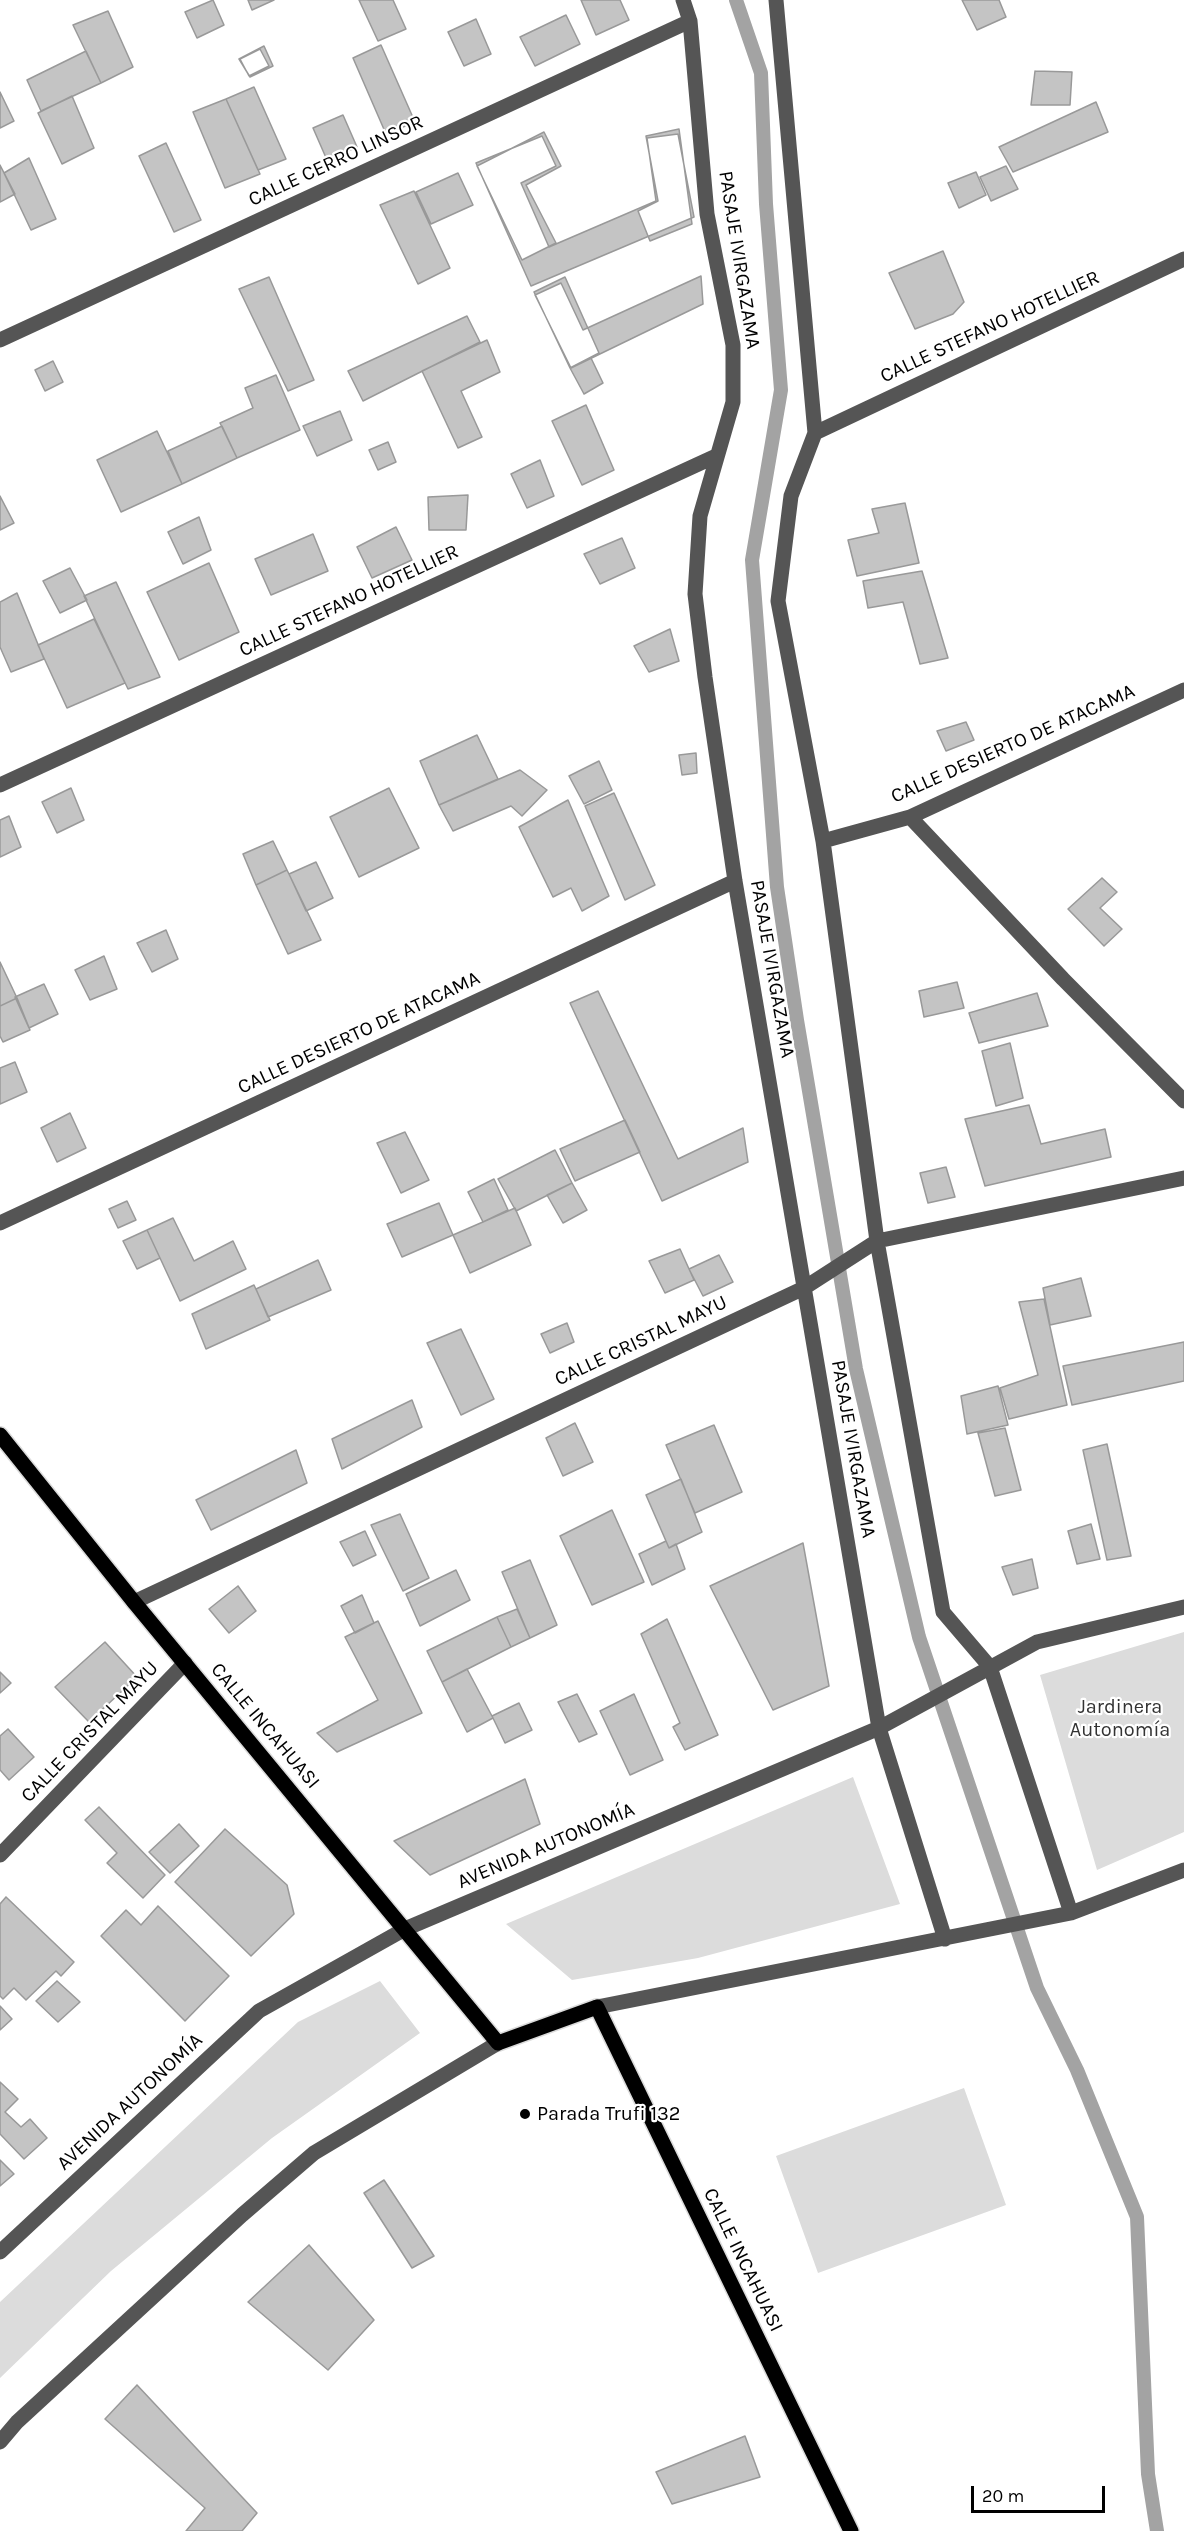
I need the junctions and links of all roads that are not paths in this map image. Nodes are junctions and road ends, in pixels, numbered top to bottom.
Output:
1 (683, 0) edge
2 (776, 0) edge
3 (690, 21) junction
4 (1184, 259) edge
5 (0, 340) edge
6 (815, 433) junction
7 (716, 456) junction
8 (1184, 690) edge
9 (0, 785) edge
10 (910, 817) junction
11 (823, 841) junction
12 (735, 881) junction
13 (1184, 1101) edge
14 (1184, 1178) edge
15 (0, 1223) edge
16 (877, 1241) junction
17 (804, 1288) junction
18 (0, 1435) edge
19 (134, 1602) junction
20 (1184, 1607) edge
21 (185, 1663) junction
22 (990, 1667) junction
23 (879, 1728) junction
24 (0, 1855) edge
25 (1184, 1870) edge
26 (1071, 1913) junction
27 (405, 1929) junction
28 (945, 1939) junction
29 (597, 2007) junction
30 (498, 2043) junction
31 (0, 2252) edge
32 (0, 2442) edge
33 (851, 2531) edge

1 - 3 street, PASAJE IVIRGAZAMA
2 - 6 street
3 - 5 street, CALLE CERRO LINSOR
3 - 7 street, PASAJE IVIRGAZAMA
4 - 6 street, CALLE STEFANO HOTELLIER
6 - 11 street
7 - 9 street, CALLE STEFANO HOTELLIER
7 - 12 street, PASAJE IVIRGAZAMA
8 - 10 street, CALLE DESIERTO DE ATACAMA
10 - 11 street, CALLE DESIERTO DE ATACAMA
10 - 13 street
11 - 16 street
12 - 15 street, CALLE DESIERTO DE ATACAMA
12 - 17 street, PASAJE IVIRGAZAMA
14 - 16 street, CALLE CRISTAL MAYU
16 - 17 street, CALLE CRISTAL MAYU
16 - 22 street
17 - 19 street, CALLE CRISTAL MAYU
17 - 23 street, PASAJE IVIRGAZAMA
18 - 19 main road, CALLE INCAHUASI
19 - 21 main road, CALLE INCAHUASI
20 - 22 street, AVENIDA AUTONOMÍA
21 - 24 street, CALLE CRISTAL MAYU
21 - 27 main road, CALLE INCAHUASI
22 - 23 street, AVENIDA AUTONOMÍA
22 - 26 street
23 - 27 street, AVENIDA AUTONOMÍA
23 - 28 street, PASAJE IVIRGAZAMA
25 - 26 street
26 - 28 street
27 - 30 main road, CALLE INCAHUASI
27 - 31 street, AVENIDA AUTONOMÍA
28 - 29 street
29 - 30 main road
29 - 33 main road, CALLE INCAHUASI
30 - 32 street

